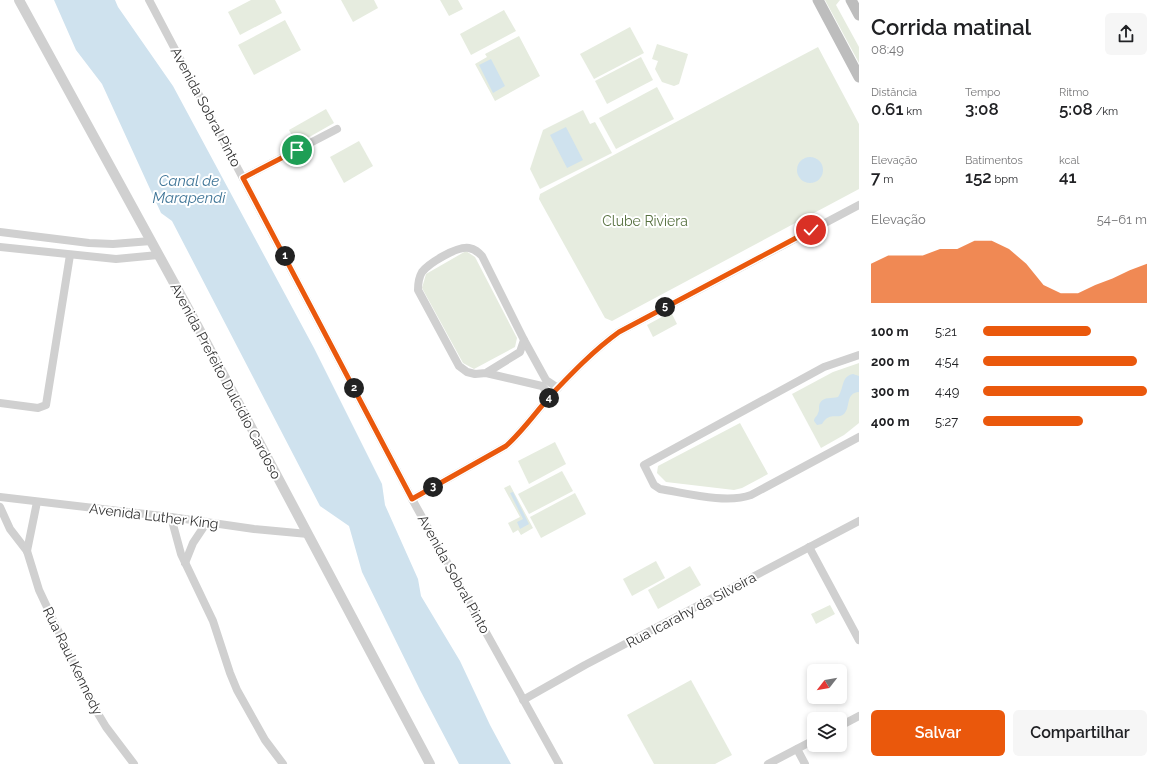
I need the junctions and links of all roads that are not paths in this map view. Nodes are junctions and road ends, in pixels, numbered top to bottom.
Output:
1 (19, 0) edge
2 (150, 0) edge
3 (818, 0) edge
4 (851, 0) edge
5 (859, 15) edge
6 (859, 77) edge
7 (337, 129) dead end
8 (243, 178) junction
9 (859, 205) edge
10 (0, 232) edge
11 (151, 241) junction
12 (0, 247) edge
13 (158, 255) junction
14 (70, 256) junction
15 (524, 340) junction
16 (859, 355) edge
17 (486, 373) junction
18 (558, 388) junction
19 (551, 396) junction
20 (0, 404) edge
21 (859, 436) edge
22 (0, 497) edge
23 (412, 499) junction
24 (36, 502) junction
25 (0, 507) edge
26 (171, 517) junction
27 (859, 521) edge
28 (207, 522) junction
29 (308, 534) junction
30 (810, 547) junction
31 (27, 552) junction
32 (185, 563) junction
33 (859, 640) edge
34 (523, 700) junction
35 (859, 716) edge
36 (847, 722) edge
37 (807, 744) edge
38 (797, 749) junction
39 (134, 764) edge
40 (283, 764) edge
41 (430, 764) edge
42 (558, 764) edge
43 (768, 764) edge
44 (805, 764) edge

1 - 11 street, Avenida Prefeito Dulcídio Cardoso
2 - 8 street, Avenida Sobral Pinto
3 - 6 main road
4 - 5 main road
7 - 8 street
8 - 23 street, Avenida Sobral Pinto
9 - 18 street
10 - 11 street
11 - 13 street, Avenida Prefeito Dulcídio Cardoso
12 - 14 street
13 - 14 street
13 - 29 street, Avenida Prefeito Dulcídio Cardoso
14 - 20 street
15 - 17 street
15 - 17 street
15 - 18 street
16 - 21 street
17 - 19 street
18 - 19 street
19 - 23 street
22 - 24 street, Avenida Luther King
23 - 34 street, Avenida Sobral Pinto
24 - 26 street, Avenida Luther King
24 - 31 street, Rua Raul Kennedy
25 - 31 street, Rua Raul Kennedy
26 - 28 street, Avenida Luther King
26 - 32 street
27 - 30 street, Rua Icarahy da Silveira
28 - 29 street, Avenida Luther King
28 - 32 street
29 - 41 street, Avenida Prefeito Dulcídio Cardoso
30 - 33 street
30 - 34 street, Rua Icarahy da Silveira
31 - 39 street, Rua Raul Kennedy
32 - 40 street
34 - 42 street, Avenida Sobral Pinto
35 - 36 street
37 - 38 street
38 - 43 street
38 - 44 street

